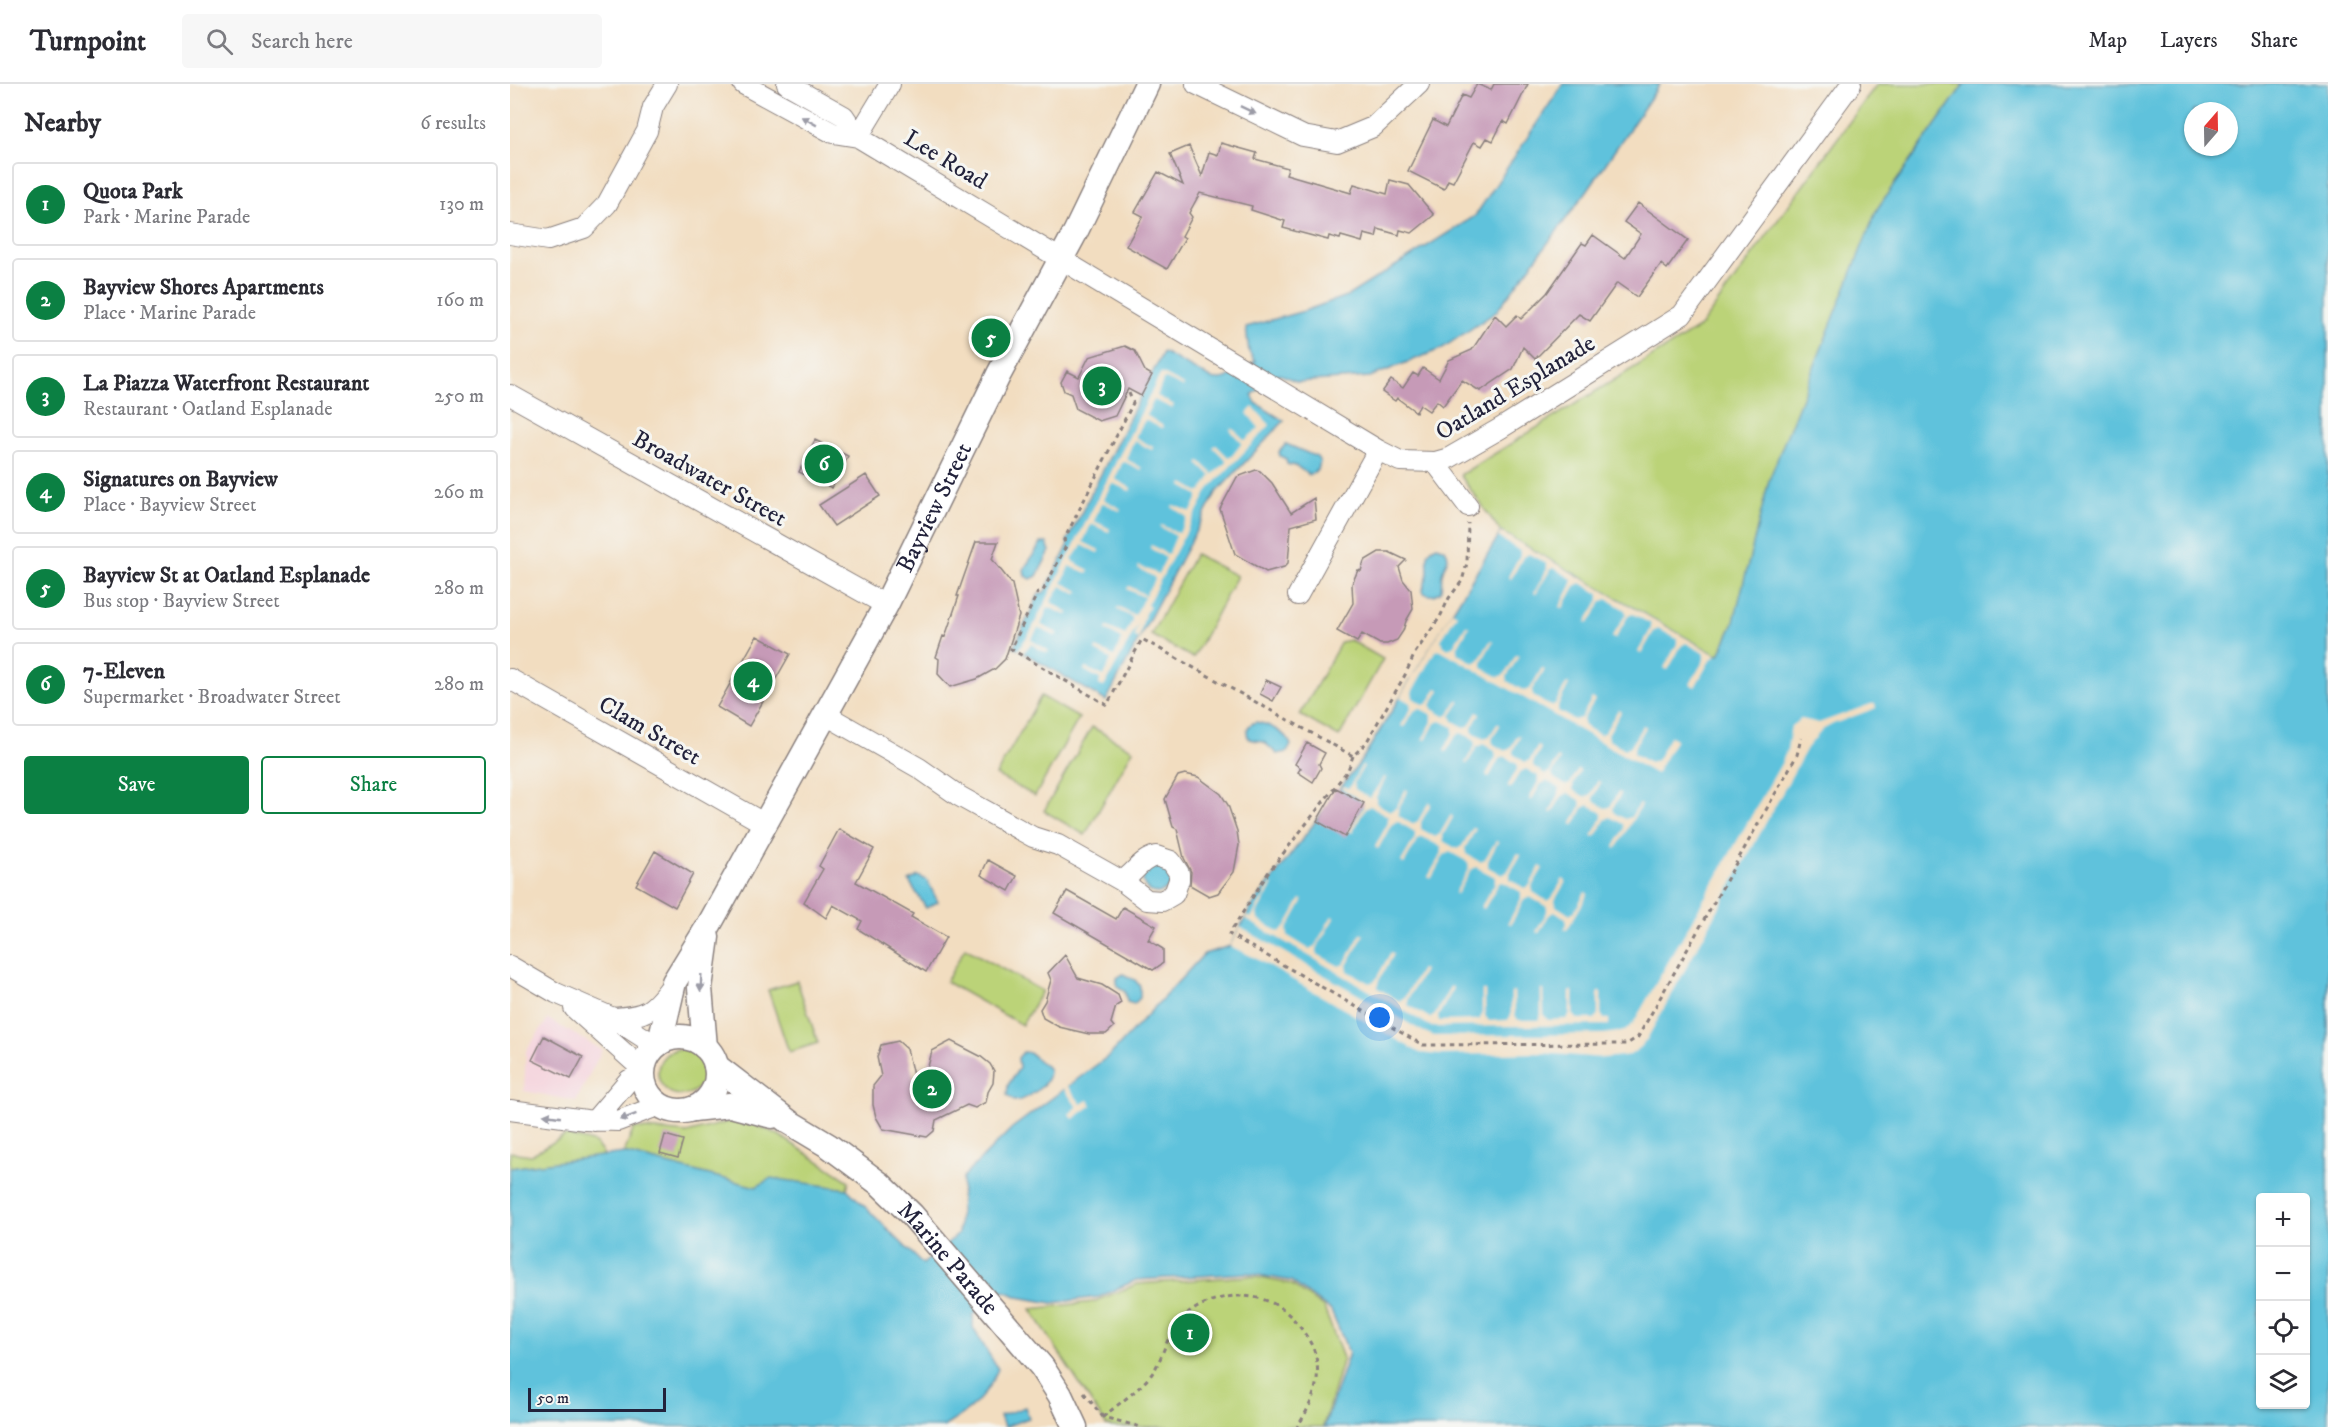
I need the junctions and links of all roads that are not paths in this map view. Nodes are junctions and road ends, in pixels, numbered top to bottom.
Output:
1 (667, 84) edge
2 (743, 84) edge
3 (787, 84) edge
4 (890, 84) edge
5 (1147, 84) edge
6 (1196, 84) edge
7 (1419, 84) edge
8 (1851, 84) edge
9 (767, 90) edge
10 (858, 136) junction
11 (510, 234) edge
12 (1061, 258) junction
13 (510, 395) edge
14 (1378, 450) junction
15 (1435, 462) junction
16 (1468, 506) road end
17 (1298, 595) dead end
18 (886, 605) junction
19 (510, 679) edge
20 (826, 715) junction
21 (765, 824) junction
22 (1122, 881) dead end
23 (709, 925) junction
24 (510, 966) edge
25 (674, 982) junction
26 (556, 993) junction
27 (612, 1018) junction
28 (658, 1043) junction
29 (711, 1056) junction
30 (642, 1071) junction
31 (660, 1105) junction
32 (693, 1109) junction
33 (510, 1110) edge
34 (594, 1121) junction
35 (789, 1122) junction
36 (1078, 1425) edge

1 - 11 street
2 - 9 street
3 - 10 street
4 - 10 street
5 - 12 main road, Bayview Street
6 -> 7 street
8 - 15 street, Oatland Esplanade
10 -> 9 street
10 - 12 street, Lee Road
12 - 14 street, Oatland Esplanade
12 - 18 main road, Bayview Street
13 - 18 street, Broadwater Street
14 - 15 street, Oatland Esplanade
14 - 17 street
15 - 16 street
18 - 20 main road, Bayview Street
19 - 21 street, Clam Street
20 - 21 main road, Bayview Street
20 - 22 street
21 - 23 main road, Bayview Street
23 - 25 main road, Bayview Street
23 -> 29 main road, Bayview Street
24 - 26 street
25 - 27 street
25 - 28 main road, Bayview Street
26 - 27 street
26 - 30 street
27 - 28 street
28 - 29 main road
28 - 30 main road
29 - 32 main road
29 - 35 main road, Marine Parade
30 - 31 main road
30 - 34 street
31 - 32 main road
31 -> 34 street
32 - 35 main road, Marine Parade
34 -> 33 street
35 - 36 main road, Marine Parade

